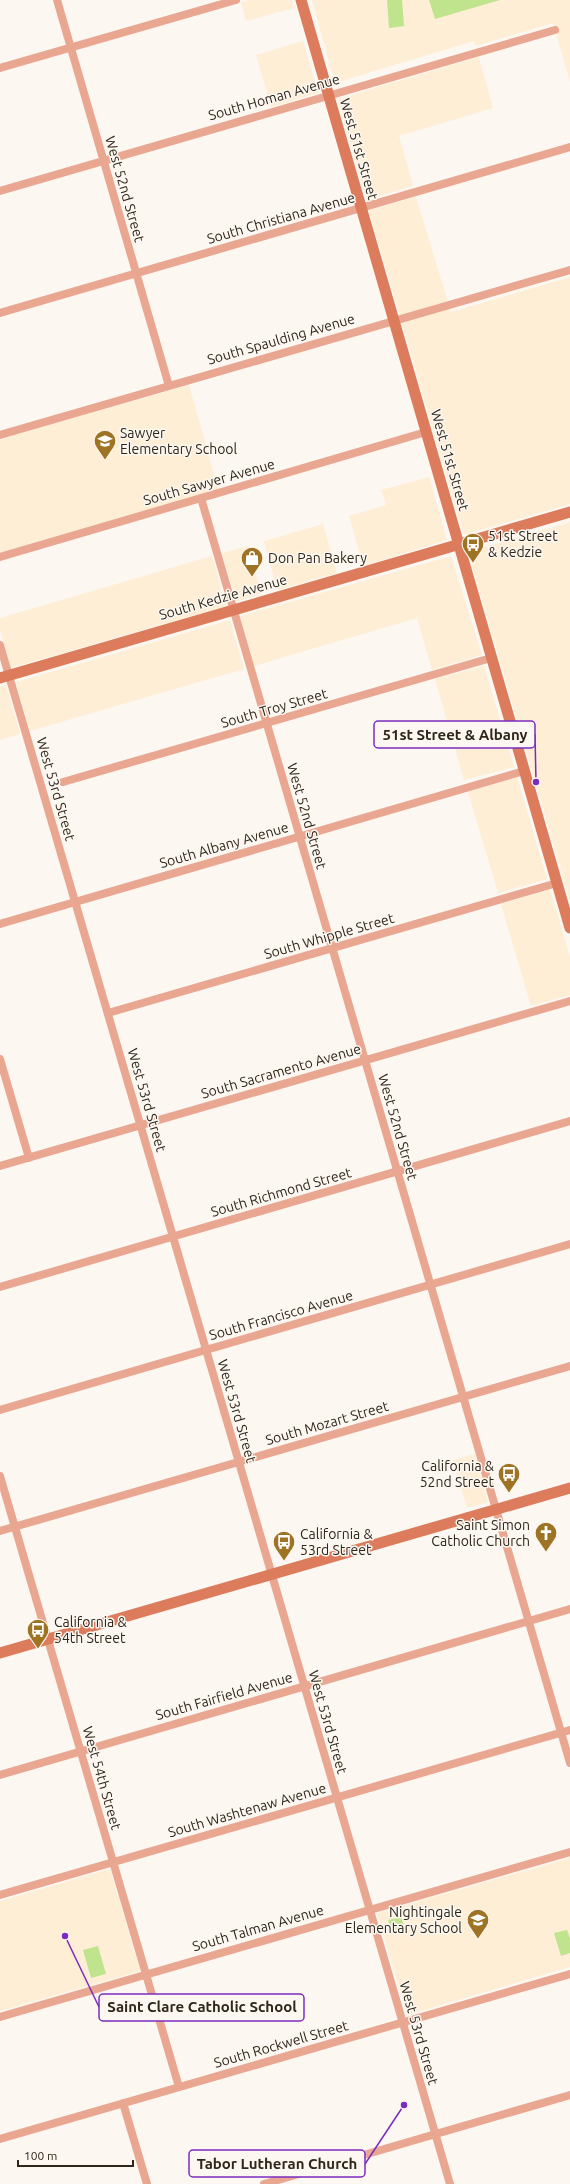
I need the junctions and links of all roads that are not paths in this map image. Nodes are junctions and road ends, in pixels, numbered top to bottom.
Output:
1 (57, 0) edge
2 (236, 0) edge
3 (300, 0) edge
4 (555, 30) dead end
5 (70, 48) junction
6 (0, 68) edge
7 (328, 95) junction
8 (570, 147) edge
9 (103, 161) junction
10 (0, 191) edge
11 (361, 208) junction
12 (570, 270) edge
13 (136, 273) junction
14 (0, 313) edge
15 (393, 320) junction
16 (169, 386) junction
17 (426, 432) junction
18 (0, 435) edge
19 (201, 498) junction
20 (570, 512) edge
21 (458, 544) junction
22 (0, 557) edge
23 (233, 610) junction
24 (0, 644) edge
25 (491, 658) junction
26 (5, 677) edge
27 (266, 724) junction
28 (524, 771) junction
29 (63, 782) dead end
30 (299, 836) junction
31 (557, 883) junction
32 (75, 902) junction
33 (0, 924) edge
34 (570, 928) edge
35 (332, 948) junction
36 (570, 1001) edge
37 (108, 1013) junction
38 (0, 1059) edge
39 (365, 1060) junction
40 (570, 1122) edge
41 (140, 1126) junction
42 (29, 1158) junction
43 (0, 1166) edge
44 (397, 1172) junction
45 (173, 1237) junction
46 (570, 1244) edge
47 (430, 1285) junction
48 (0, 1287) edge
49 (206, 1350) junction
50 (570, 1366) edge
51 (463, 1397) junction
52 (0, 1410) edge
53 (239, 1462) junction
54 (0, 1476) edge
55 (570, 1488) edge
56 (496, 1510) junction
57 (15, 1527) junction
58 (0, 1531) edge
59 (272, 1574) junction
60 (570, 1609) edge
61 (529, 1622) junction
62 (48, 1639) junction
63 (0, 1653) edge
64 (304, 1686) junction
65 (570, 1730) edge
66 (561, 1733) junction
67 (81, 1751) junction
68 (570, 1763) edge
69 (0, 1775) edge
70 (337, 1798) junction
71 (570, 1852) edge
72 (113, 1862) junction
73 (0, 1895) edge
74 (370, 1910) junction
75 (570, 1974) edge
76 (146, 1975) junction
77 (0, 2017) edge
78 (403, 2022) junction
79 (179, 2087) junction
80 (570, 2095) edge
81 (123, 2103) junction
82 (436, 2134) junction
83 (0, 2139) edge
84 (147, 2184) edge
85 (264, 2184) edge
86 (450, 2184) edge

1 - 5 street, West 52nd Street
2 - 5 street
3 - 7 street, West 51st Street
4 - 7 street, South Homan Avenue
5 - 6 street
5 - 9 street, West 52nd Street
7 - 9 street, South Homan Avenue
7 - 11 street, West 51st Street
8 - 11 street, South Christiana Avenue
9 - 10 street, South Homan Avenue
9 - 13 street, West 52nd Street
11 - 13 street, South Christiana Avenue
11 - 15 street, West 51st Street
12 - 15 street, South Spaulding Avenue
13 - 14 street, South Christiana Avenue
13 - 16 street, West 52nd Street
15 - 16 street, South Spaulding Avenue
15 - 17 street, West 51st Street
16 - 18 street, South Spaulding Avenue
17 - 19 street, South Sawyer Avenue
17 - 21 street, West 51st Street
19 - 22 street, South Sawyer Avenue
19 - 23 street, West 52nd Street
20 - 21 street, South Kedzie Avenue
21 - 23 street, South Kedzie Avenue
21 - 25 street, West 51st Street
23 - 26 street, South Kedzie Avenue
23 - 27 street, West 52nd Street
24 - 26 street, West 53rd Street
25 - 27 street, South Troy Street
25 - 28 street, West 51st Street
26 - 32 street, West 53rd Street
27 - 29 street, South Troy Street
27 - 30 street, West 52nd Street
28 - 30 street, South Albany Avenue
28 - 31 street, West 51st Street
30 - 32 street, South Albany Avenue
30 - 35 street, West 52nd Street
31 - 34 street, West 51st Street
31 - 35 street, South Whipple Street
32 - 33 street, South Albany Avenue
32 - 37 street, West 53rd Street
35 - 37 street, South Whipple Street
35 - 39 street, West 52nd Street
36 - 39 street, South Sacramento Avenue
37 - 41 street, West 53rd Street
38 - 42 street
39 - 41 street, South Sacramento Avenue
39 - 44 street, West 52nd Street
40 - 44 street, South Richmond Street
41 - 42 street, South Sacramento Avenue
41 - 45 street, West 53rd Street
42 - 43 street, South Sacramento Avenue
44 - 45 street, South Richmond Street
44 - 47 street, West 52nd Street
45 - 48 street, South Richmond Street
45 - 49 street, West 53rd Street
46 - 47 street, South Francisco Avenue
47 - 49 street, South Francisco Avenue
47 - 51 street, West 52nd Street
49 - 52 street, South Francisco Avenue
49 - 53 street, West 53rd Street
50 - 51 street, South Mozart Street
51 - 53 street, South Mozart Street
51 - 56 street, West 52nd Street
53 - 57 street, South Mozart Street
53 - 59 street, West 53rd Street
54 - 57 street, West 54th Street
55 - 56 street
56 - 59 street
56 - 61 street, West 52nd Street
57 - 58 street, South Mozart Street
57 - 62 street, West 54th Street
59 - 62 street
59 - 64 street, West 53rd Street
60 - 61 street, South Fairfield Avenue
61 - 64 street, South Fairfield Avenue
61 - 66 street, West 52nd Street
62 - 63 street
62 - 67 street, West 54th Street
64 - 67 street, South Fairfield Avenue
64 - 70 street, West 53rd Street
65 - 66 street, South Washtenaw Avenue
66 - 68 street, West 52nd Street
66 - 70 street, South Washtenaw Avenue
67 - 69 street, South Fairfield Avenue
67 - 72 street, West 54th Street
70 - 72 street, South Washtenaw Avenue
70 - 74 street, West 53rd Street
71 - 74 street, South Talman Avenue
72 - 73 street, South Washtenaw Avenue
72 - 76 street, West 54th Street
74 - 76 street, South Talman Avenue
74 - 78 street, West 53rd Street
75 - 78 street, South Rockwell Street
76 - 77 street, South Talman Avenue
76 - 79 street, West 54th Street
78 - 79 street, South Rockwell Street
78 - 82 street, West 53rd Street
79 - 81 street, South Rockwell Street
80 - 82 street
81 - 83 street, South Rockwell Street
81 - 84 street
82 - 85 street
82 - 86 street, West 53rd Street

